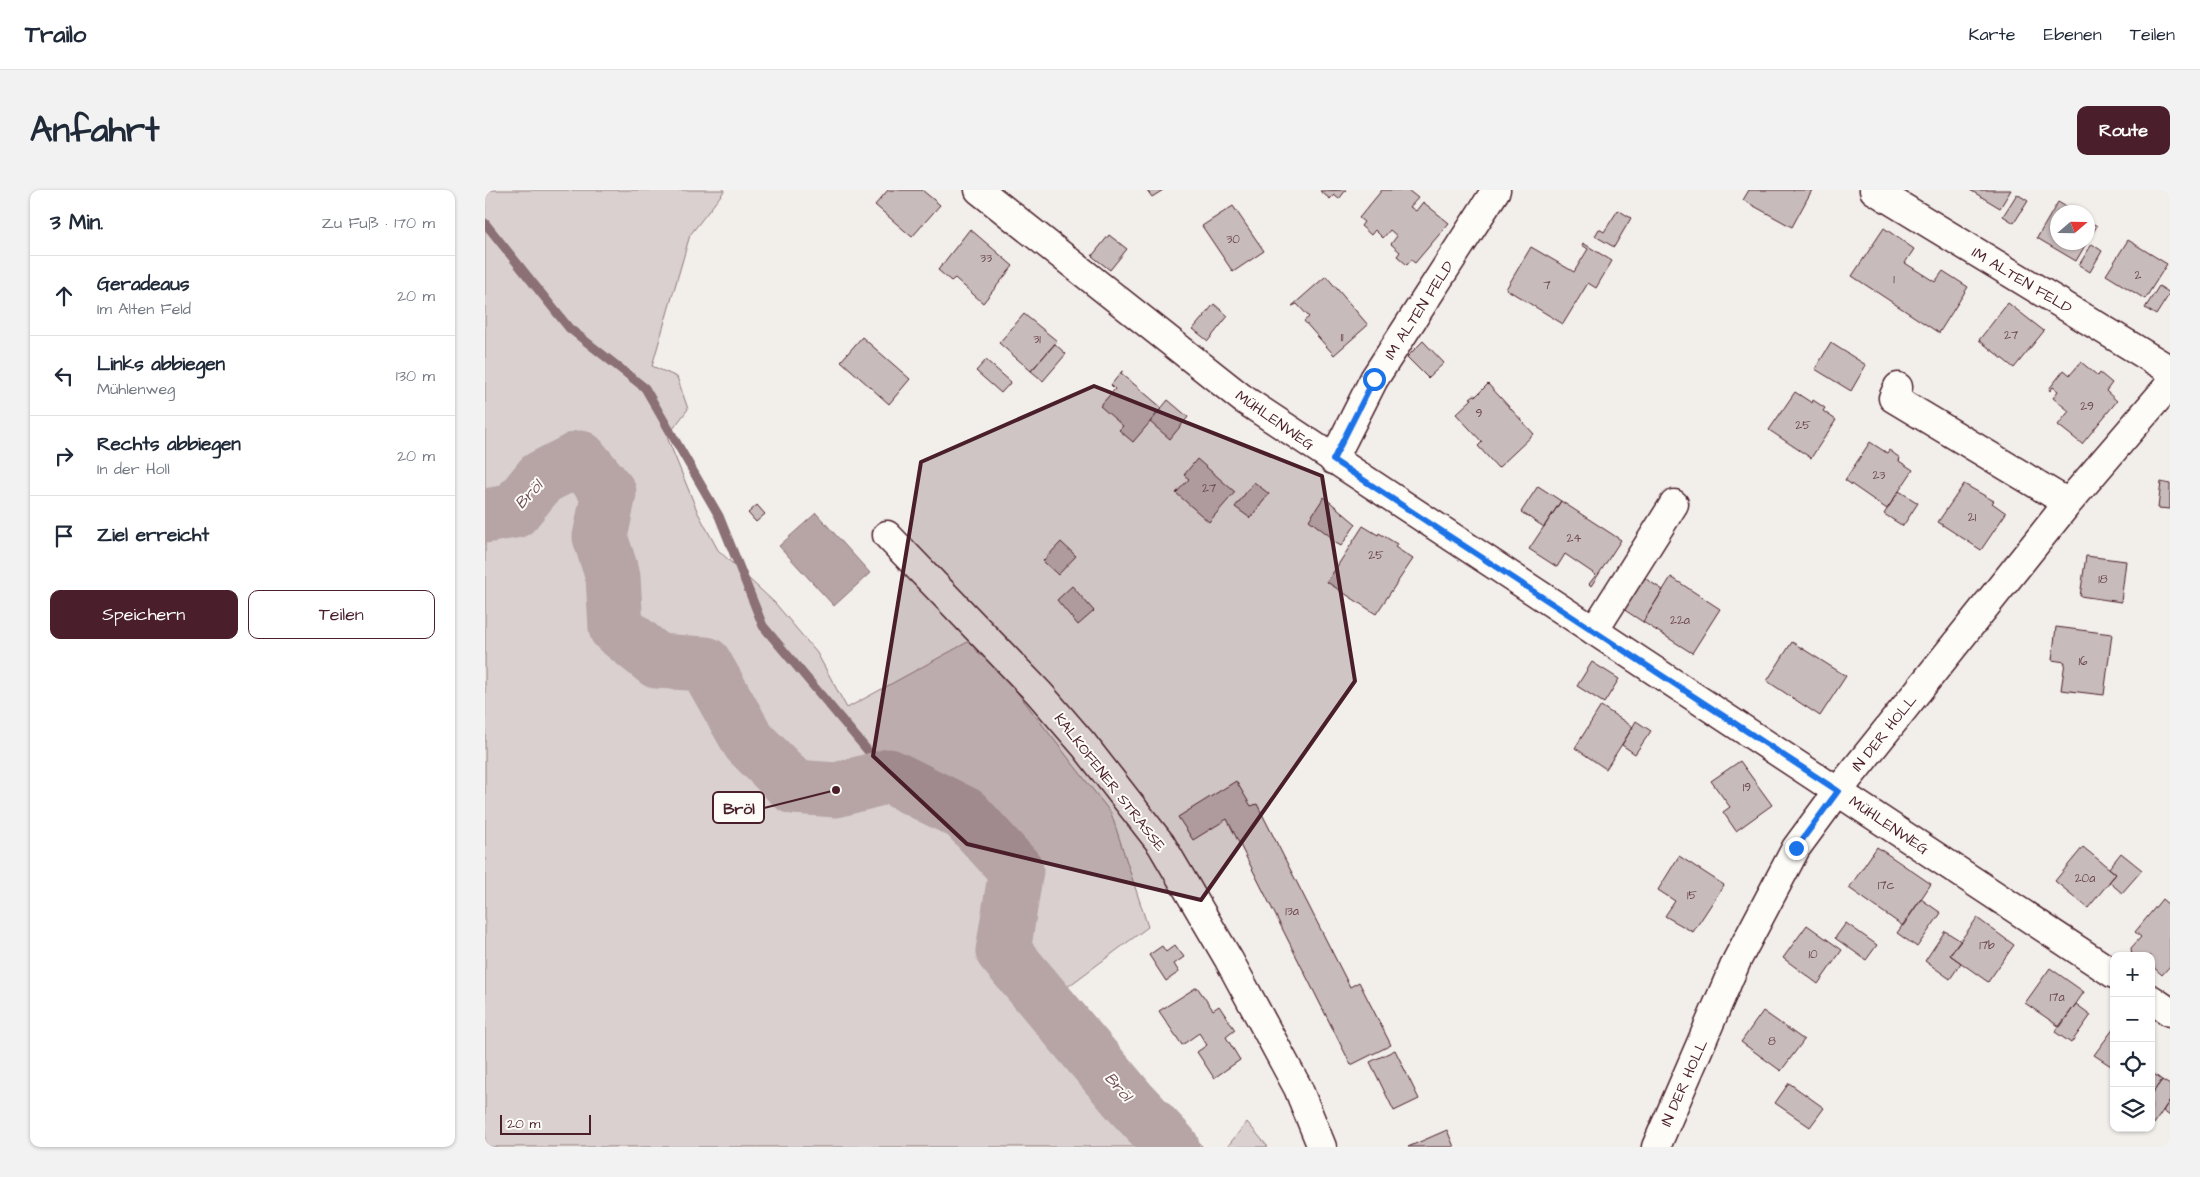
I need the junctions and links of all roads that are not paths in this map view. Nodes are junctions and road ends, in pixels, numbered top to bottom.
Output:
1 (979, 190) edge
2 (1874, 190) edge
3 (1487, 194) edge
4 (2170, 370) edge
5 (2170, 384) edge
6 (1898, 387) dead end
7 (1333, 460) junction
8 (2068, 502) junction
9 (1674, 504) dead end
10 (887, 535) dead end
11 (1594, 631) junction
12 (1838, 791) junction
13 (2110, 971) edge
14 (2155, 1002) edge
15 (2170, 1012) edge
16 (1321, 1147) edge
17 (1656, 1147) edge

1 - 7 street, MÜHLENWEG
2 - 4 street, IM ALTEN FELD
3 - 7 street, IM ALTEN FELD
5 - 8 street, IN DER HOLL
6 - 8 street
7 - 11 street, MÜHLENWEG
8 - 12 street, IN DER HOLL
9 - 11 street
10 - 16 street, KALKOFENER STRASSE
11 - 12 street, MÜHLENWEG
12 - 13 street, MÜHLENWEG
12 - 17 street, IN DER HOLL
14 - 15 street

